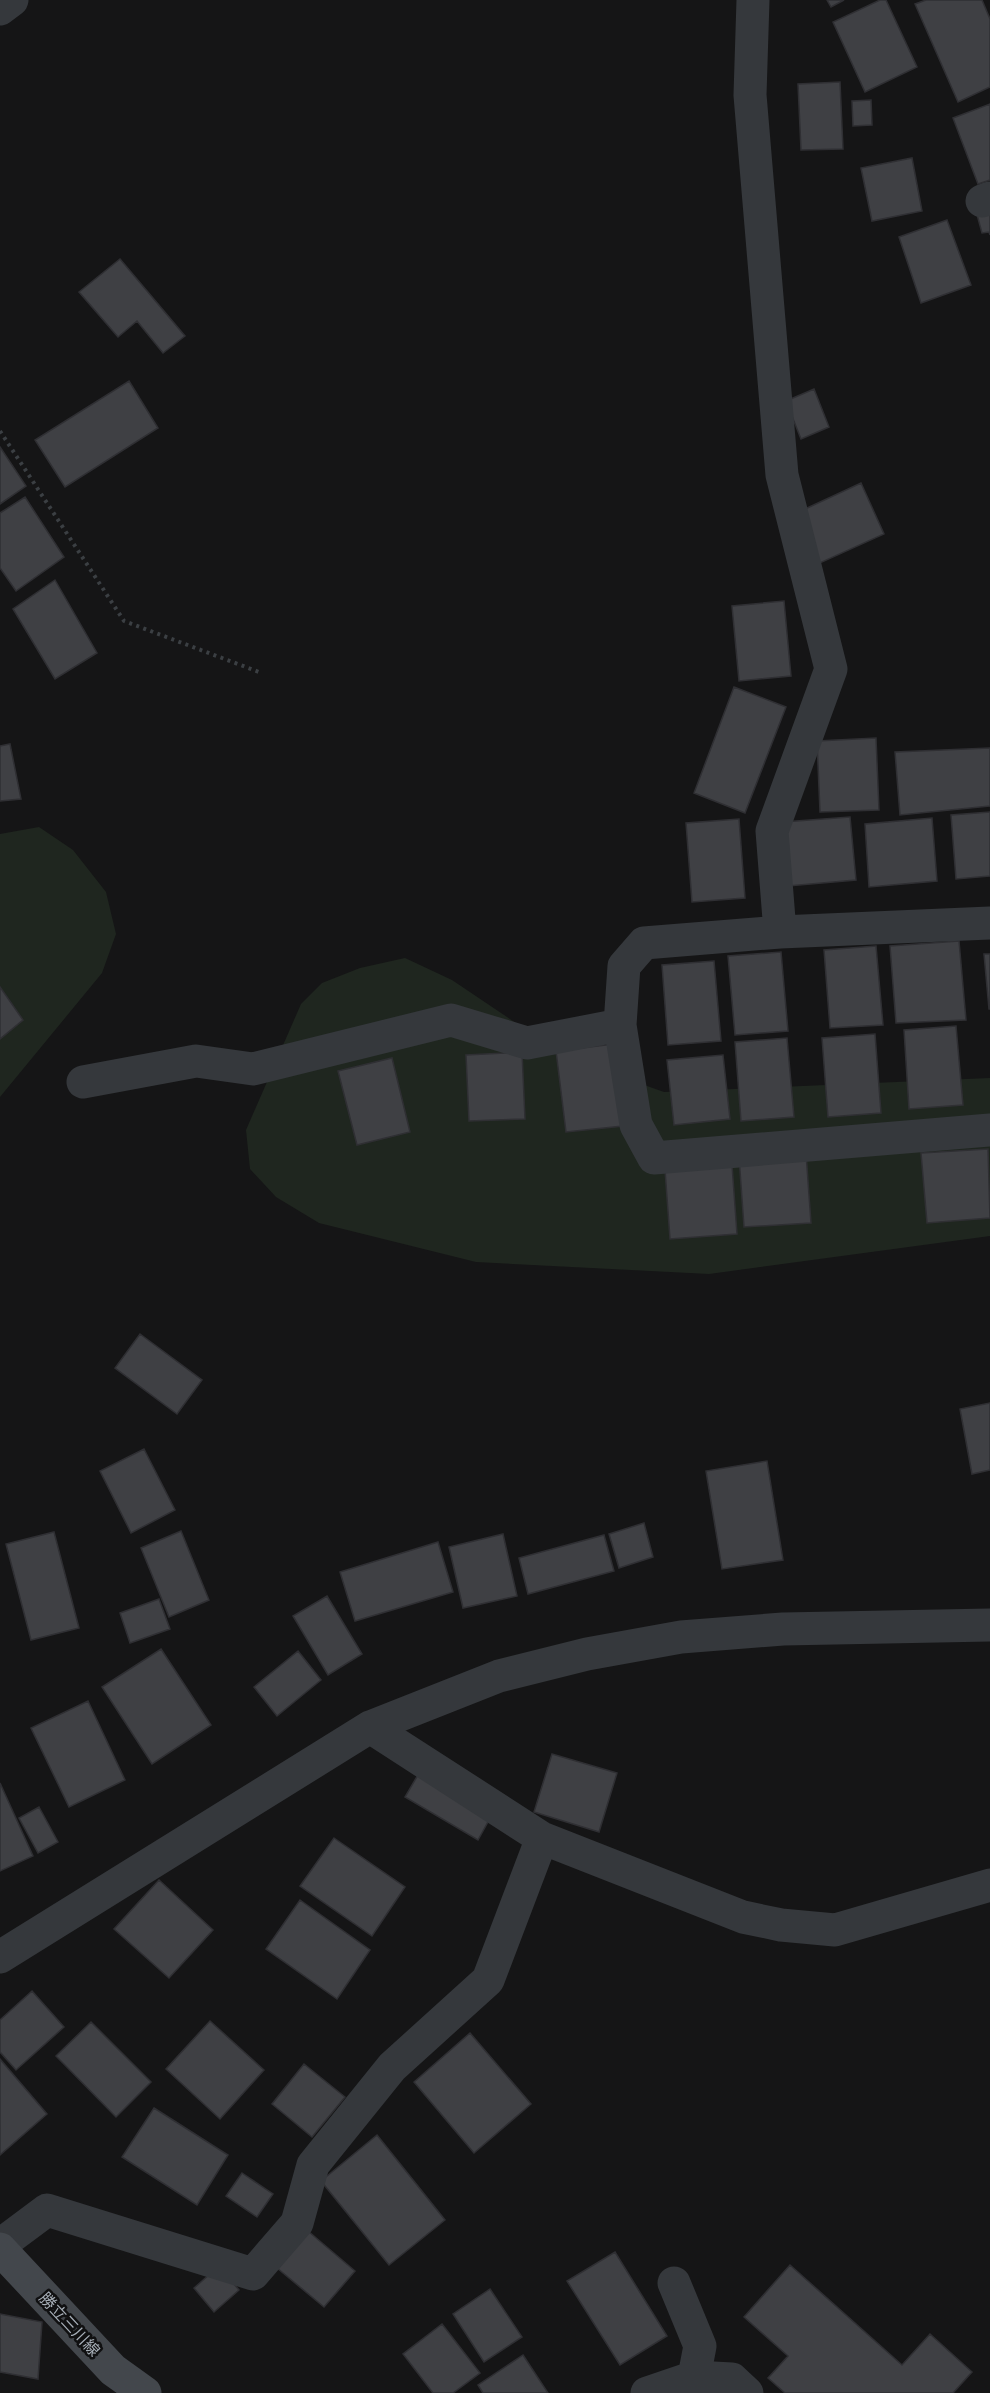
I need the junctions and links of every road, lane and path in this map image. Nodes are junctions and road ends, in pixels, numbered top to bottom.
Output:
1 (12, 0) edge
2 (753, 0) edge
3 (0, 9) edge
4 (0, 431) edge
5 (259, 672) dead end
6 (990, 923) edge
7 (780, 932) junction
8 (620, 1025) junction
9 (83, 1082) dead end
10 (990, 1130) edge
11 (990, 1625) edge
12 (369, 1727) junction
13 (542, 1838) junction
14 (990, 1885) edge
15 (0, 1957) edge
16 (0, 2245) edge
17 (0, 2249) edge
18 (674, 2283) dead end
19 (694, 2377) junction
20 (145, 2393) edge
21 (647, 2393) edge
22 (747, 2393) edge

1 - 3 street
2 - 7 street
4 - 5 path
6 - 7 street
7 - 8 street
8 - 9 street
8 - 10 street
11 - 12 street
12 - 13 street
12 - 15 street
13 - 14 street
13 - 16 street
17 - 20 main road, 勝立三川線
18 - 19 street
19 - 21 street
19 - 22 street

